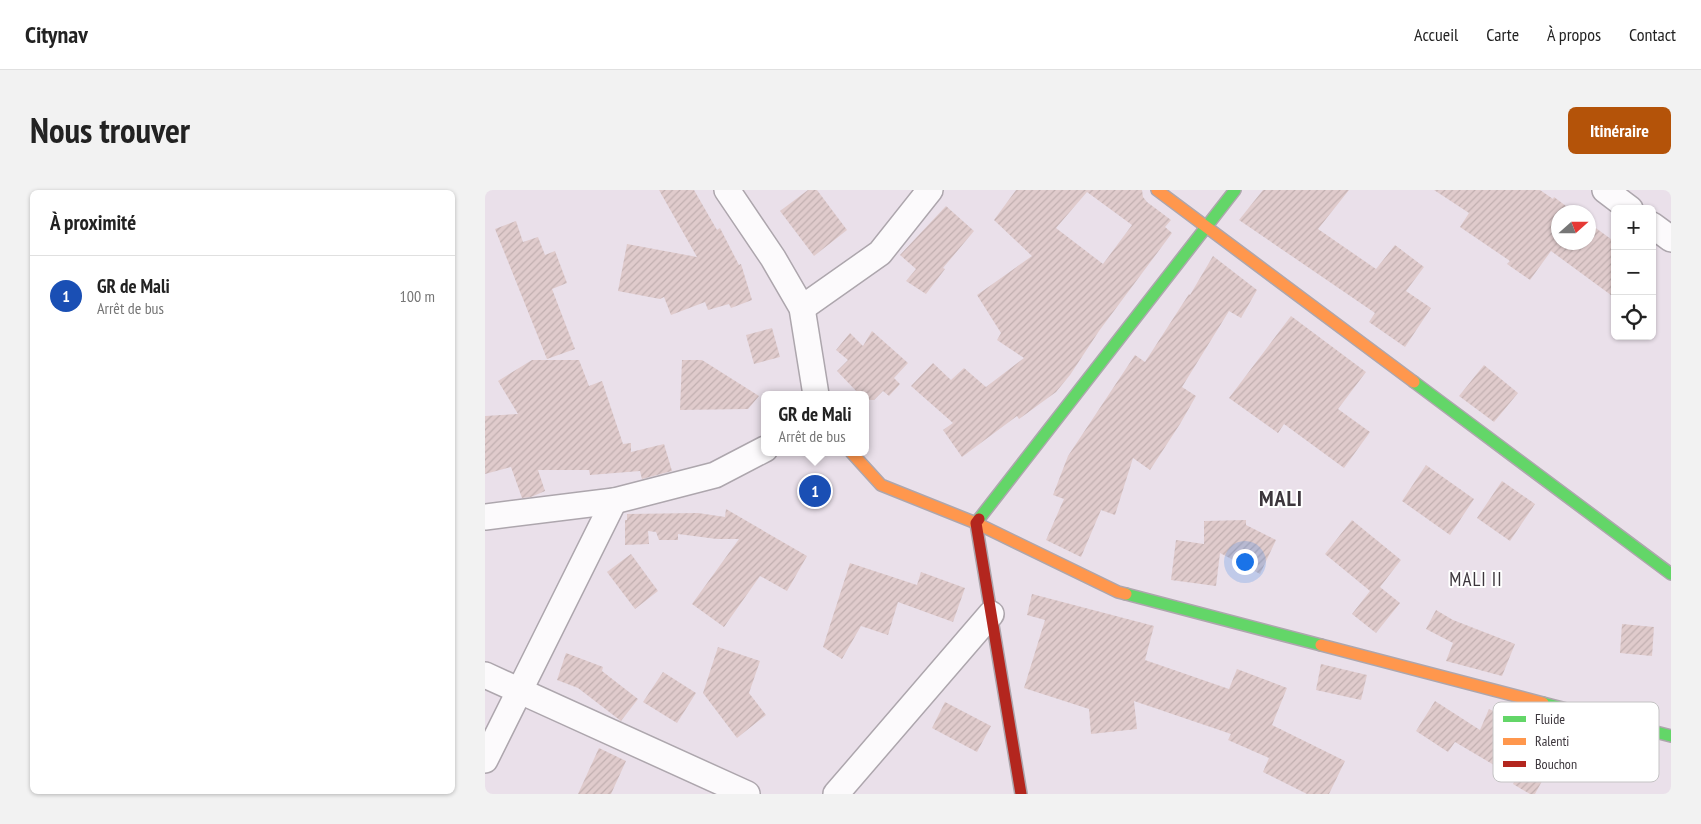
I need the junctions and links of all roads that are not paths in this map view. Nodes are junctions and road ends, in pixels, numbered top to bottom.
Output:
1 (727, 190) edge
2 (930, 190) edge
3 (1157, 190) edge
4 (1235, 190) edge
5 (1605, 190) edge
6 (1625, 205) edge
7 (1207, 227) junction
8 (1656, 228) edge
9 (1671, 239) edge
10 (802, 308) junction
11 (815, 391) edge
12 (761, 451) edge
13 (855, 456) edge
14 (614, 501) junction
15 (485, 517) edge
16 (976, 523) junction
17 (1671, 574) edge
18 (991, 614) junction
19 (485, 675) edge
20 (520, 691) junction
21 (1540, 702) edge
22 (485, 760) edge
23 (747, 794) edge
24 (837, 794) edge
25 (1021, 794) edge

1 - 10 street
2 - 10 street
3 - 7 street
4 - 7 street
5 - 6 street
7 - 16 street
7 - 17 street
8 - 9 street
10 - 11 street
12 - 14 street
13 - 16 street
14 - 15 street
14 - 20 street
16 - 18 street
16 - 21 street
18 - 24 street
18 - 25 street
19 - 20 street
20 - 22 street
20 - 23 street

